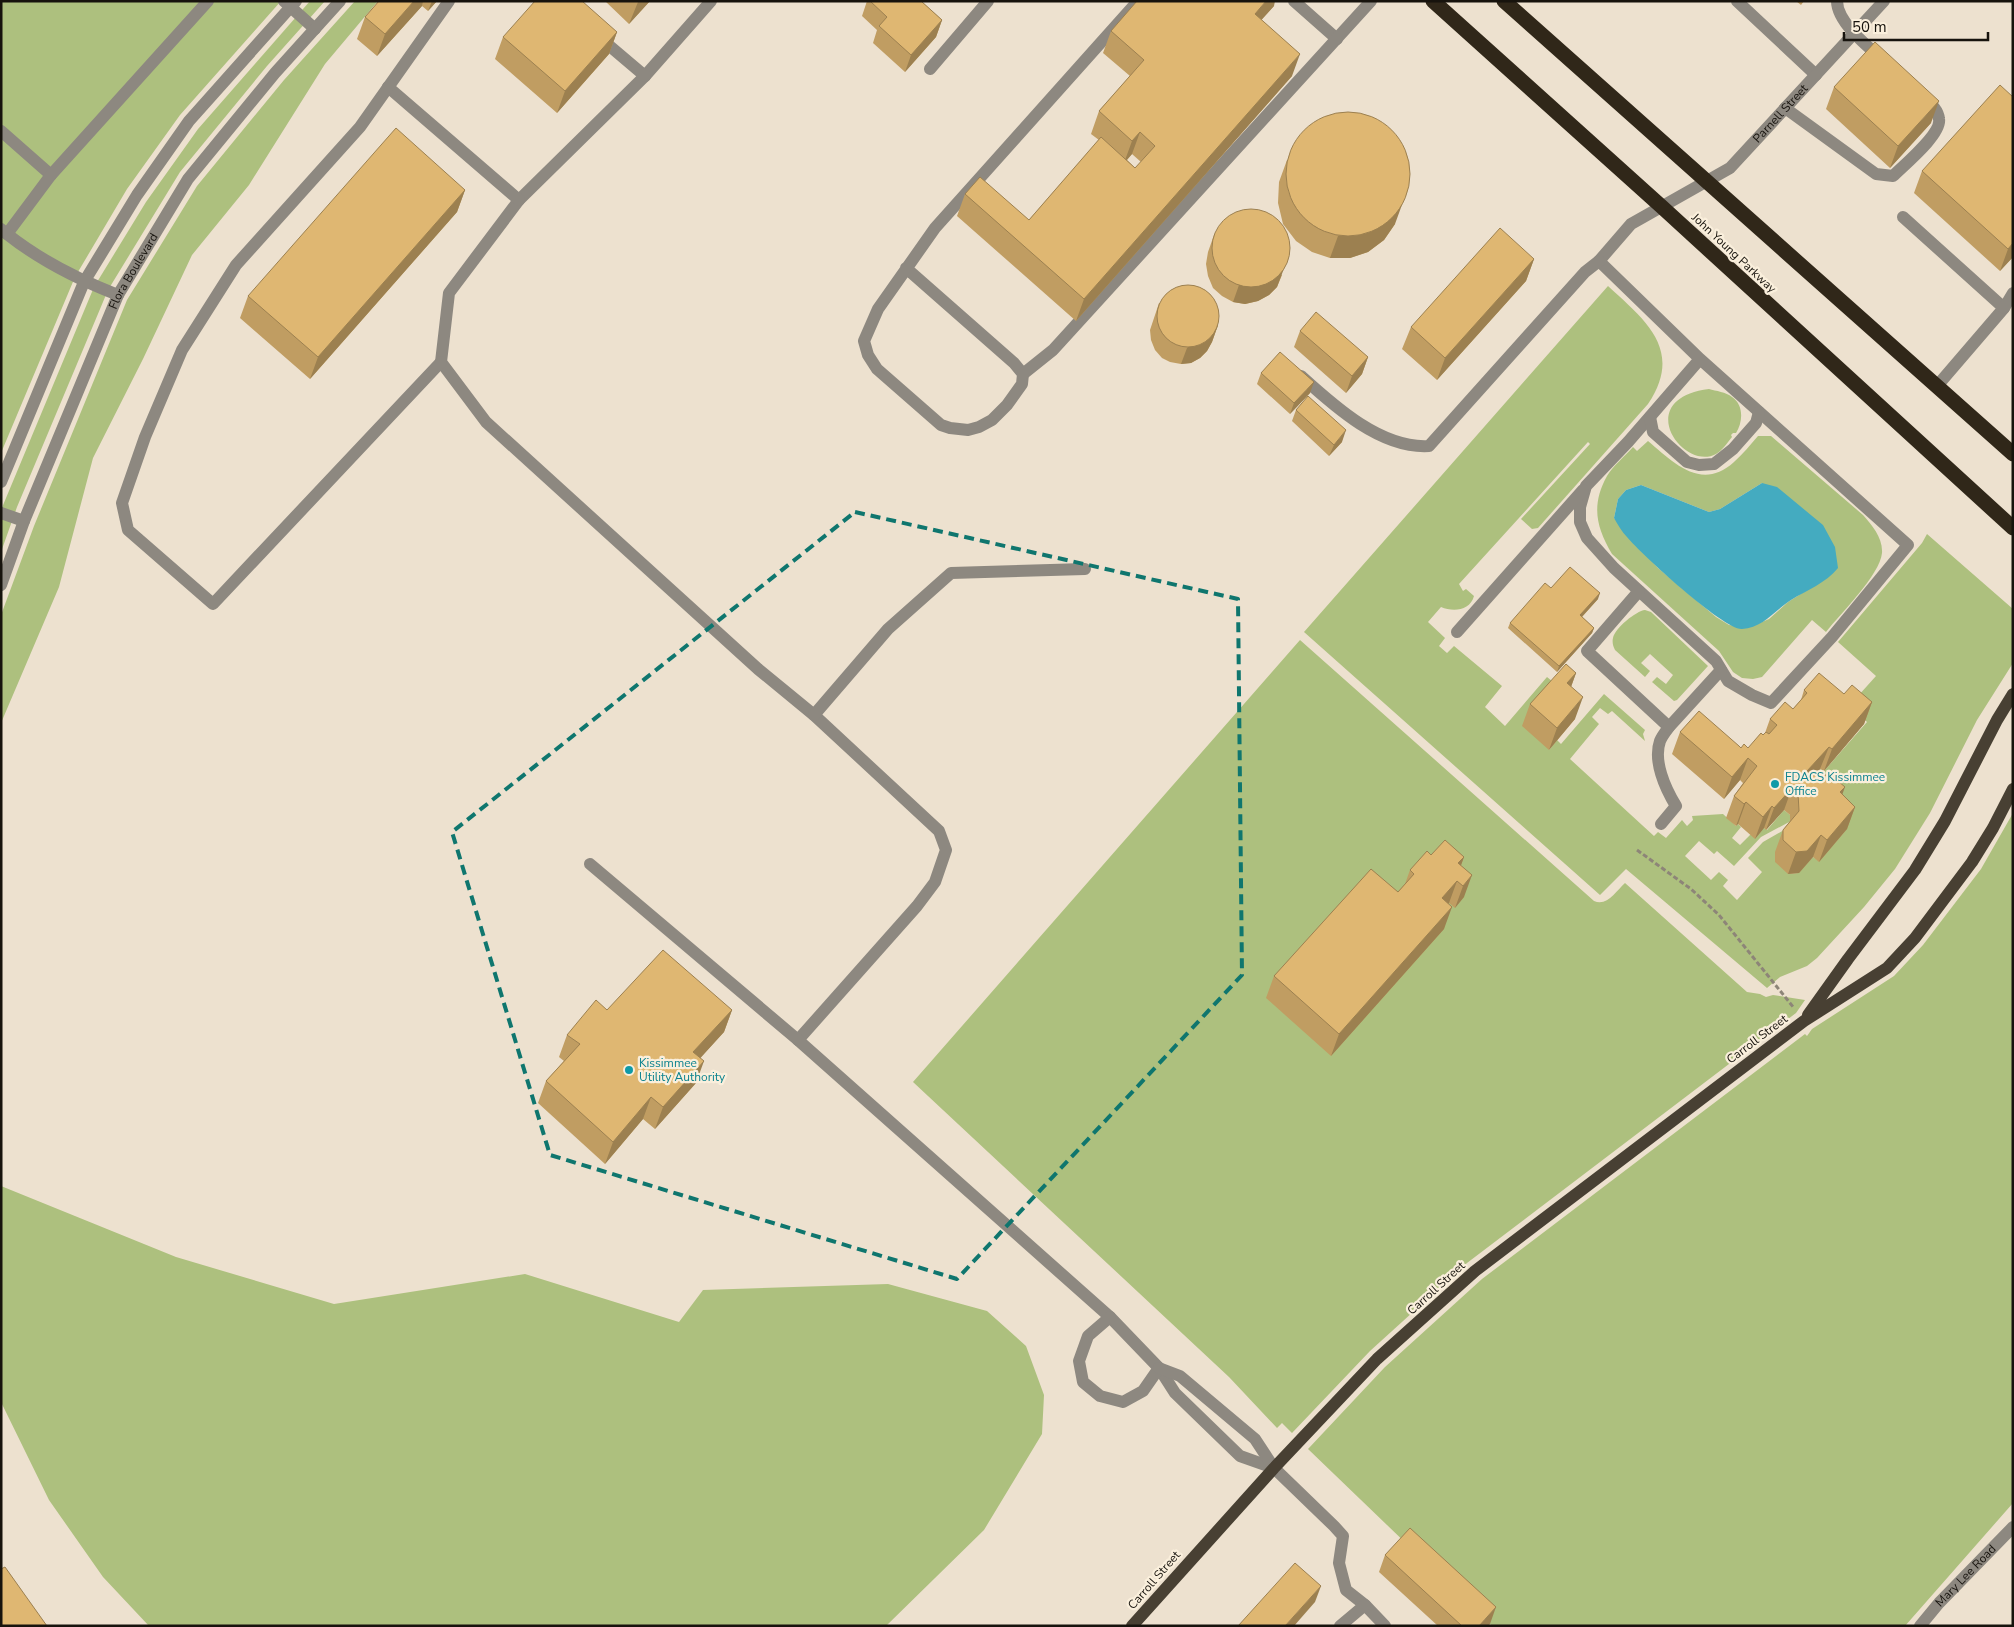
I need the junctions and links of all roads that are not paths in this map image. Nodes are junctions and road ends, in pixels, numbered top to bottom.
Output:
1 (208, 1) edge
2 (340, 1) edge
3 (449, 1) edge
4 (711, 1) edge
5 (988, 1) edge
6 (1138, 1) edge
7 (1294, 1) edge
8 (1371, 1) edge
9 (1433, 1) edge
10 (1504, 1) edge
11 (1737, 1) edge
12 (1838, 1) edge
13 (1884, 1) edge
14 (290, 3) edge
15 (586, 26) edge
16 (315, 29) junction
17 (1854, 34) junction
18 (1337, 39) junction
19 (1888, 65) edge
20 (930, 68) dead end
21 (1816, 75) junction
22 (645, 76) junction
23 (388, 87) junction
24 (1915, 90) edge
25 (1785, 108) junction
26 (1, 131) edge
27 (51, 175) junction
28 (1707, 181) junction
29 (519, 200) junction
30 (1662, 207) junction
31 (1903, 217) dead end
32 (4, 232) edge
33 (1599, 261) junction
34 (906, 268) junction
35 (84, 282) junction
36 (2013, 293) edge
37 (118, 295) junction
38 (2008, 304) edge
39 (1700, 360) junction
40 (441, 362) junction
41 (1288, 364) edge
42 (1023, 374) junction
43 (1937, 386) junction
44 (1759, 412) junction
45 (1650, 417) junction
46 (2013, 454) edge
47 (1, 482) edge
48 (1586, 486) junction
49 (1, 513) edge
50 (24, 521) junction
51 (2013, 528) edge
52 (1085, 569) dead end
53 (1, 585) edge
54 (1639, 591) junction
55 (1457, 632) dead end
56 (1721, 670) junction
57 (2013, 694) edge
58 (814, 715) junction
59 (1669, 727) junction
60 (2013, 788) edge
61 (1661, 824) dead end
62 (590, 864) dead end
63 (1804, 1021) junction
64 (798, 1040) junction
65 (1110, 1317) junction
66 (1159, 1368) junction
67 (1274, 1468) junction
68 (2013, 1527) edge
69 (1365, 1605) junction
70 (1132, 1626) edge
71 (1340, 1626) edge
72 (1385, 1626) edge
73 (1920, 1626) edge

1 - 27 street
2 - 16 street, Flora Boulevard
3 - 23 street
4 - 22 street
5 - 20 street
6 - 34 street
7 - 18 street
8 - 18 street
9 - 30 highway, John Young Parkway
10 - 28 highway
11 - 21 street
12 - 17 street
13 - 17 street, Parnell Street
14 - 16 street
14 - 35 street
15 - 22 street
16 - 37 street, Flora Boulevard
17 - 19 street
17 - 21 street, Parnell Street
18 - 42 street
21 - 25 street, Parnell Street
22 - 29 street
23 - 29 street
23 - 40 street
24 - 25 street
25 - 28 street, Parnell Street
26 - 27 street
27 - 32 street
28 - 30 street, Parnell Street
28 - 43 highway
29 - 40 street
30 - 33 street, Parnell Street
30 - 51 highway, John Young Parkway
31 - 38 street
32 - 35 street
33 - 39 street
33 - 41 street, Parnell Street
34 - 42 street
34 - 42 street
35 - 37 street
35 - 47 street
36 - 38 street
37 - 50 street, Flora Boulevard
38 - 43 street
39 - 44 street
39 - 45 street
40 - 58 street
43 - 46 highway
44 - 45 street
44 - 56 street
45 - 48 street
48 - 54 street
48 - 55 street
49 - 50 street
50 - 53 street, Flora Boulevard
52 - 58 street
54 - 56 street
54 - 59 street
56 - 59 street
57 - 63 main road, Carroll Street
58 - 64 street
59 - 61 street
60 - 63 main road, Carroll Street
62 - 64 street
63 - 67 main road, Carroll Street
64 - 65 street
65 - 66 street
65 - 66 street
66 - 67 street
66 - 67 street
67 - 69 street
67 - 70 main road, Carroll Street
68 - 73 street, Mary Lee Road
69 - 71 street
69 - 72 street

